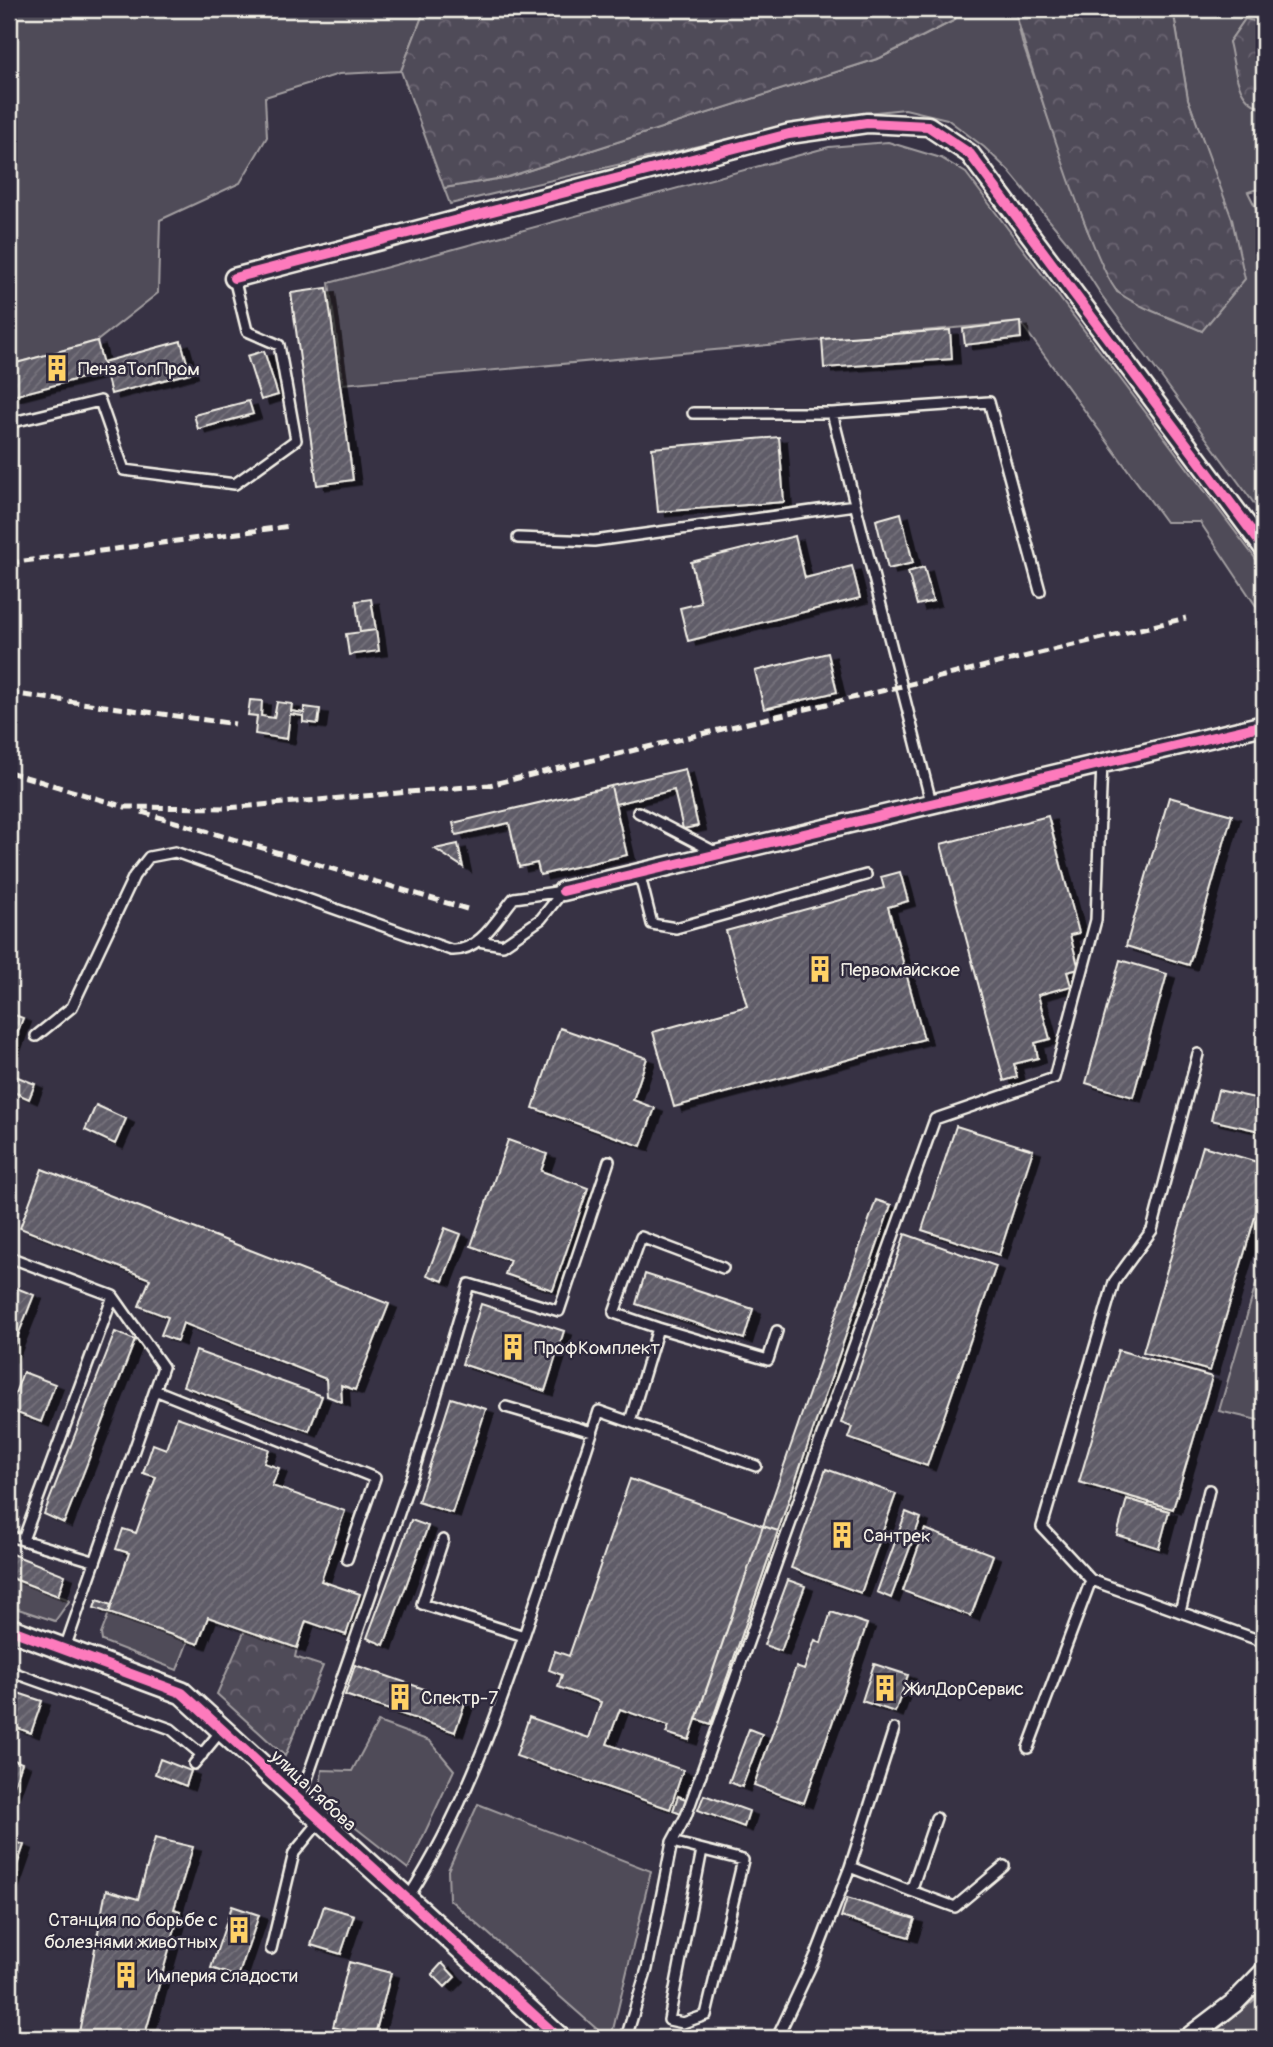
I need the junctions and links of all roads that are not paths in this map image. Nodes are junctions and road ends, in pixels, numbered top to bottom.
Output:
1 (234, 278) joint
2 (693, 413) dead end
3 (832, 413) junction
4 (9, 423) edge
5 (855, 505) junction
6 (518, 538) dead end
7 (1264, 548) edge
8 (1040, 591) dead end
9 (1264, 725) edge
10 (1102, 762) junction
11 (931, 802) junction
12 (638, 812) dead end
13 (719, 853) junction
14 (639, 872) junction
15 (866, 875) dead end
16 (563, 891) junction
17 (478, 942) junction
18 (36, 1036) dead end
19 (1198, 1054) dead end
20 (609, 1161) dead end
21 (9, 1257) edge
22 (723, 1268) dead end
23 (113, 1296) junction
24 (658, 1328) junction
25 (777, 1331) dead end
26 (155, 1390) junction
27 (506, 1407) dead end
28 (630, 1421) junction
29 (592, 1432) junction
30 (756, 1466) dead end
31 (1209, 1490) dead end
32 (9, 1536) edge
33 (23, 1540) junction
34 (443, 1540) dead end
35 (347, 1559) dead end
36 (93, 1561) junction
37 (1091, 1580) junction
38 (1180, 1612) junction
39 (9, 1629) edge
40 (524, 1636) junction
41 (1264, 1642) edge
42 (65, 1649) junction
43 (9, 1671) edge
44 (894, 1729) dead end
45 (223, 1730) junction
46 (1028, 1748) dead end
47 (202, 1755) junction
48 (194, 1764) dead end
49 (300, 1801) junction
50 (936, 1818) dead end
51 (321, 1820) junction
52 (672, 1842) junction
53 (702, 1850) junction
54 (1004, 1866) dead end
55 (850, 1867) junction
56 (911, 1891) junction
57 (407, 1899) junction
58 (271, 1950) dead end
59 (1264, 1972) edge
60 (559, 2038) edge
61 (625, 2038) edge
62 (777, 2038) edge
63 (1188, 2038) edge

1 - 4 lane
1 - 7 street
2 - 3 lane
3 - 5 lane
3 - 8 lane
5 - 6 lane
5 - 11 lane
9 - 10 street
10 - 11 street
10 - 52 lane
11 - 13 street
12 - 13 lane
13 - 14 street
14 - 15 lane
14 - 16 street
16 - 17 lane
16 - 17 lane
17 - 18 lane
19 - 37 lane
20 - 49 lane
21 - 23 lane
22 - 24 lane
23 - 26 lane
23 - 33 lane
24 - 25 lane
24 - 28 lane
26 - 35 lane
26 - 36 lane
27 - 29 lane
28 - 29 lane
28 - 30 lane
29 - 40 lane
31 - 38 lane
32 - 33 lane
33 - 36 lane
34 - 40 lane
36 - 42 lane
37 - 38 lane
37 - 46 lane
38 - 41 lane
39 - 42 street, улица Рябова
40 - 57 lane
42 - 45 street, улица Рябова
43 - 47 lane
44 - 55 lane
45 - 47 lane
45 - 49 street, улица Рябова
47 - 48 lane
49 - 51 street, улица Рябова
50 - 56 lane
51 - 57 street, улица Рябова
51 - 58 lane
52 - 53 lane
52 - 61 lane
53 - 53 lane
54 - 56 lane
55 - 56 lane
55 - 62 lane
57 - 60 street, улица Рябова
59 - 63 street

